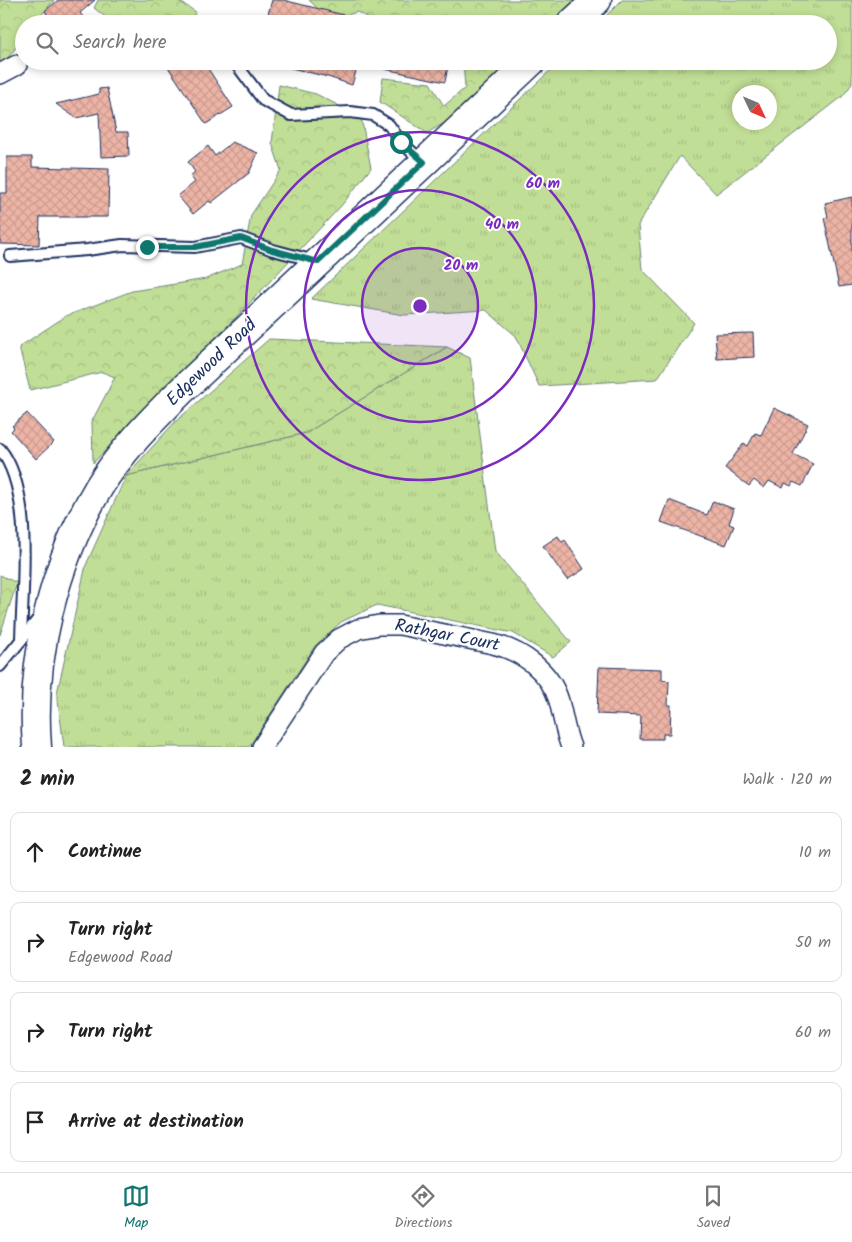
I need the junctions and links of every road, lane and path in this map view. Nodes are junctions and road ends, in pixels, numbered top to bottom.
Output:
1 (597, 0) edge
2 (581, 15) edge
3 (15, 66) edge
4 (241, 70) edge
5 (522, 70) edge
6 (0, 74) edge
7 (424, 162) junction
8 (10, 256) dead end
9 (318, 262) junction
10 (0, 449) edge
11 (51, 604) junction
12 (21, 640) junction
13 (0, 666) edge
14 (37, 747) edge
15 (262, 747) edge
16 (571, 747) edge

1 - 2 main road
3 - 6 street
4 - 7 lane
5 - 7 main road, Edgewood Road
7 - 9 main road, Edgewood Road
8 - 9 lane
9 - 11 main road, Edgewood Road
10 - 12 lane
11 - 12 lane
11 - 14 main road, Edgewood Road
12 - 13 lane
15 - 16 street, Rathgar Court

